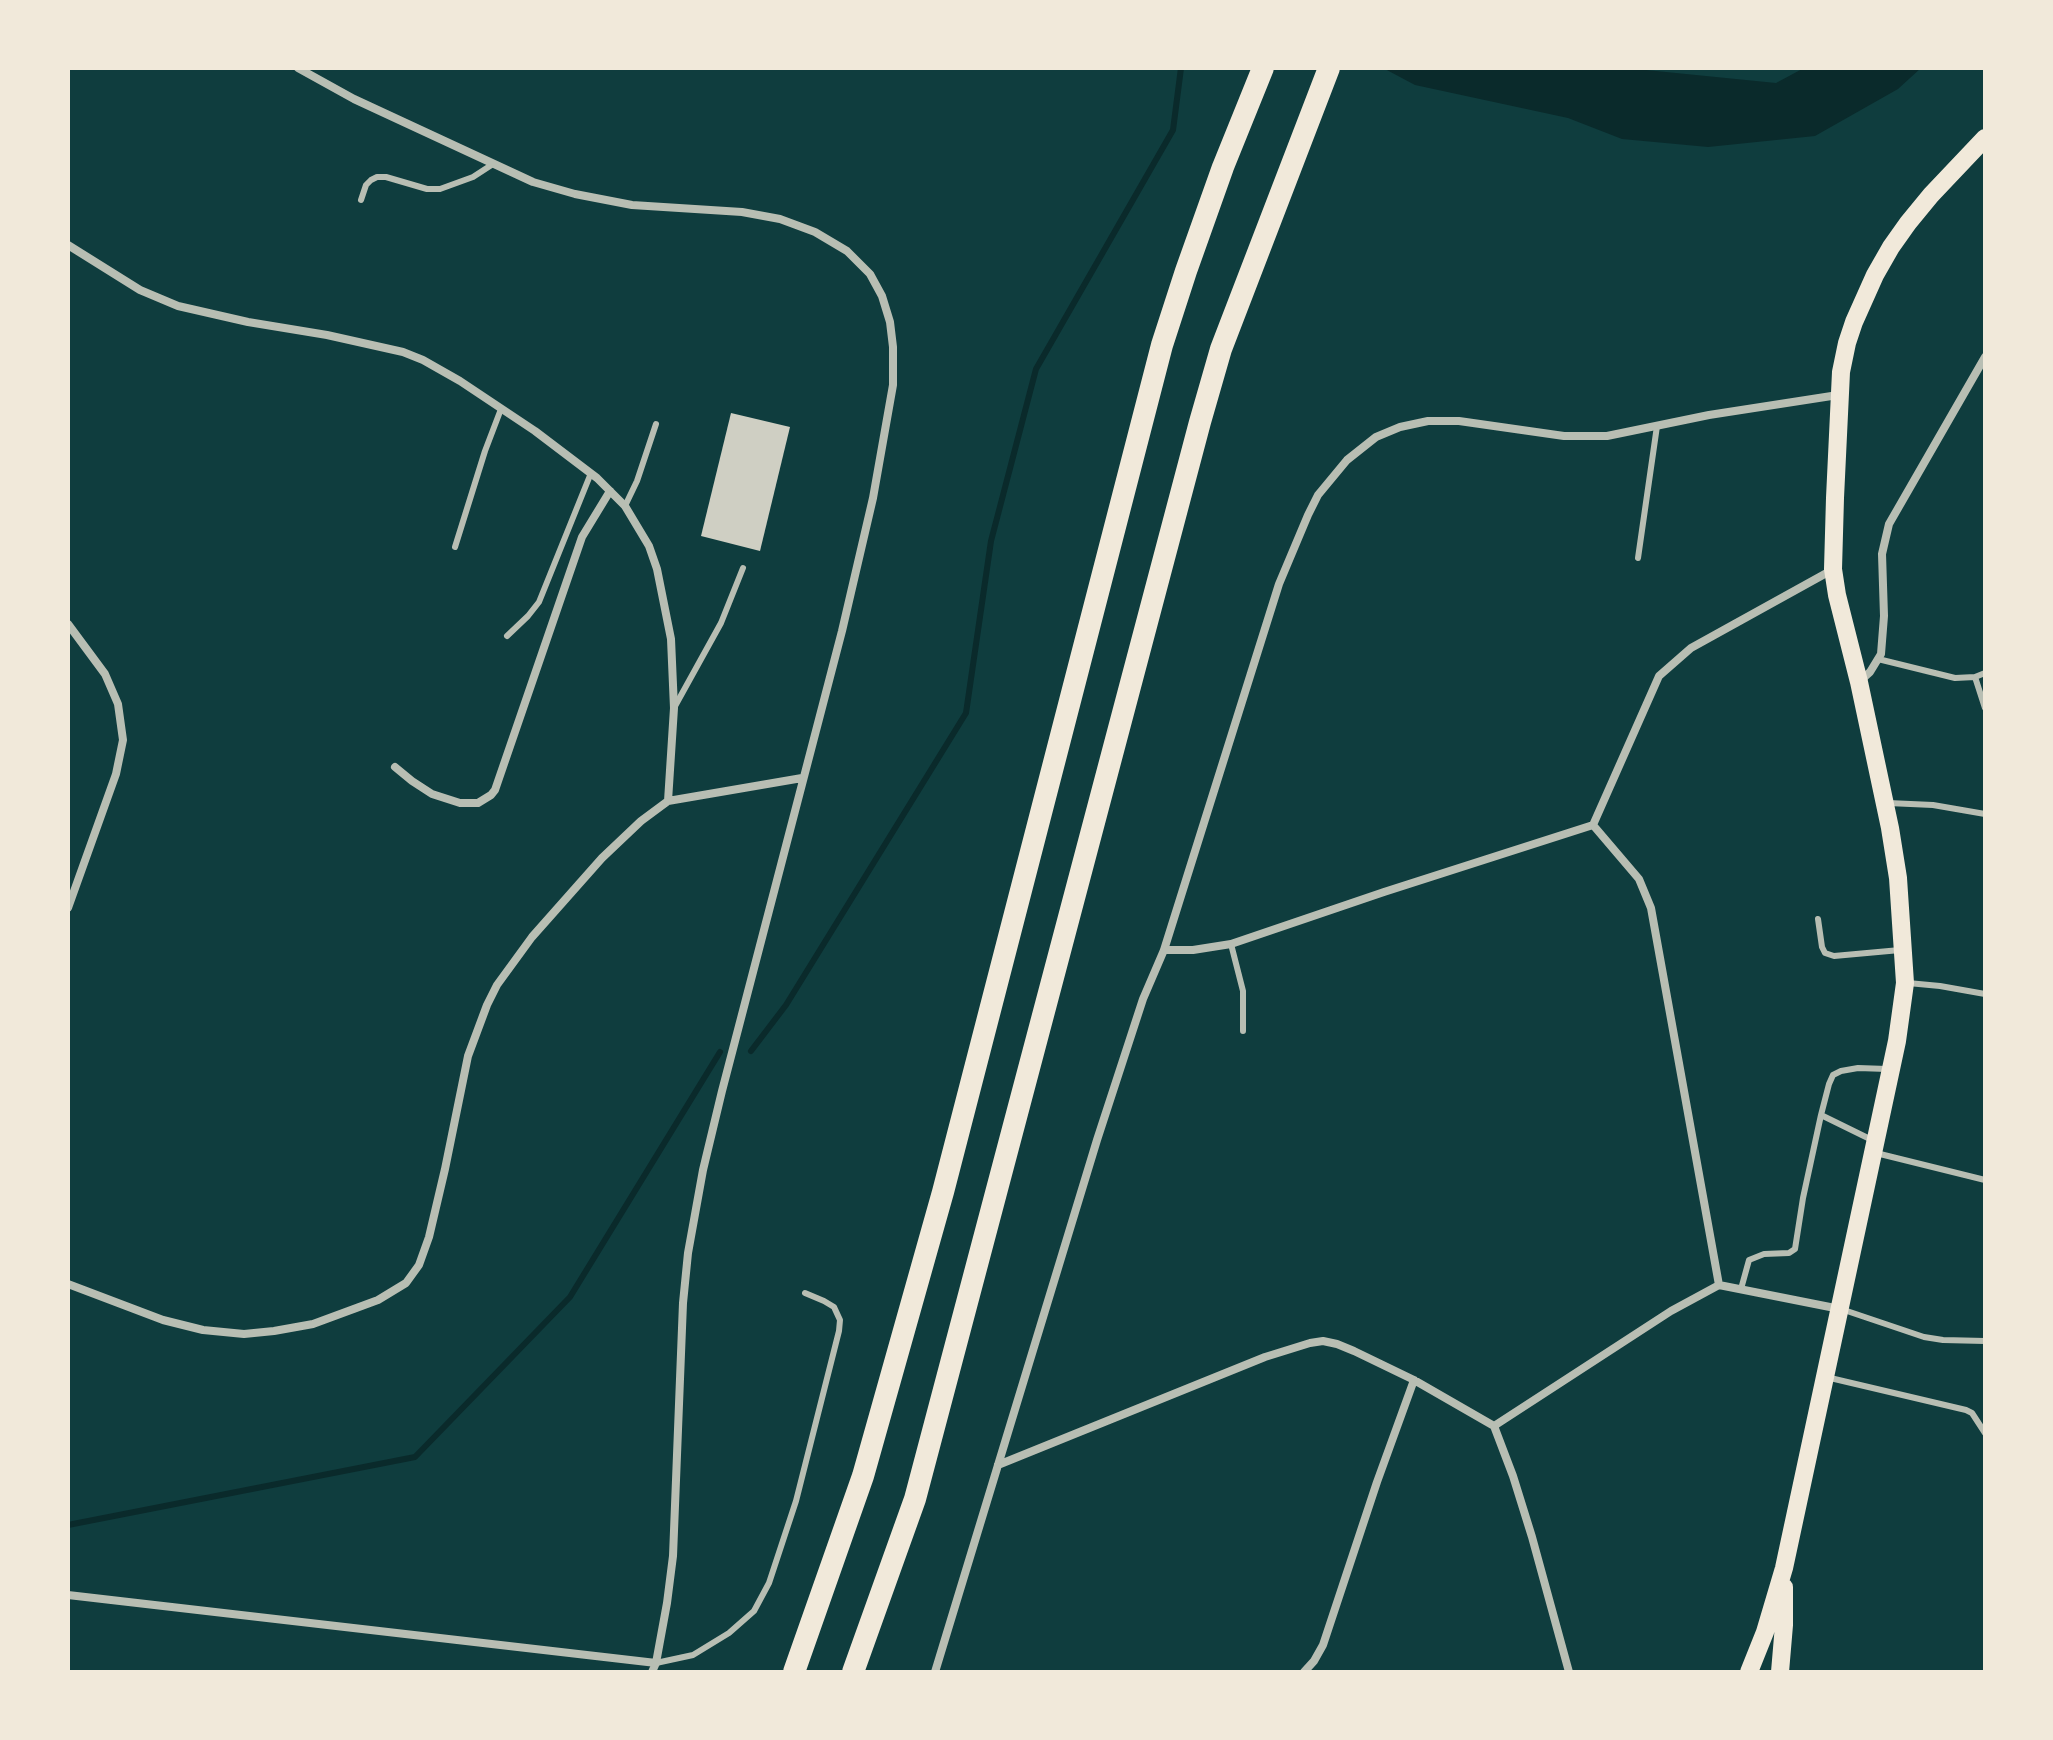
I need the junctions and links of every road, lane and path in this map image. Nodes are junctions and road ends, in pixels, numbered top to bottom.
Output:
1 (298, 68) edge
2 (1329, 68) edge
3 (1261, 74) edge
4 (1985, 138) edge
5 (493, 164) junction
6 (361, 200) dead end
7 (68, 245) edge
8 (1985, 357) edge
9 (1839, 395) junction
10 (501, 409) junction
11 (656, 424) dead end
12 (1657, 426) junction
13 (591, 473) junction
14 (610, 491) junction
15 (625, 506) junction
16 (455, 547) dead end
17 (1638, 558) dead end
18 (743, 568) dead end
19 (1833, 569) junction
20 (68, 624) edge
21 (507, 636) dead end
22 (1878, 659) junction
23 (1985, 673) edge
24 (1975, 677) junction
25 (1859, 682) junction
26 (674, 708) junction
27 (1985, 708) edge
28 (395, 767) dead end
29 (802, 778) junction
30 (668, 801) junction
31 (1885, 803) junction
32 (1985, 814) edge
33 (1593, 825) junction
34 (68, 908) edge
35 (1818, 919) dead end
36 (1231, 944) junction
37 (1904, 949) junction
38 (1164, 950) junction
39 (1905, 983) junction
40 (1985, 994) edge
41 (1243, 1031) dead end
42 (1891, 1069) junction
43 (1821, 1115) junction
44 (1874, 1147) junction
45 (1985, 1180) edge
46 (68, 1284) edge
47 (1719, 1285) junction
48 (1741, 1289) junction
49 (805, 1293) dead end
50 (1840, 1309) junction
51 (1985, 1341) edge
52 (1826, 1377) junction
53 (1414, 1380) junction
54 (1494, 1426) junction
55 (1985, 1433) edge
56 (998, 1465) junction
57 (1784, 1568) junction
58 (68, 1595) edge
59 (654, 1668) edge
60 (794, 1672) edge
61 (853, 1672) edge
62 (935, 1672) edge
63 (1304, 1672) edge
64 (1569, 1672) edge
65 (1749, 1672) edge
66 (1780, 1672) edge

1 - 5 street
2 - 61 highway
3 - 60 highway
4 - 9 main road
5 - 6 lane
5 - 29 street
7 - 10 street
8 - 22 street
9 - 12 street
9 - 19 main road
10 - 13 street
10 - 16 lane
11 - 15 lane
12 - 17 lane
12 - 38 street
13 - 14 street
13 - 21 lane
14 - 15 street
14 - 28 street
15 - 26 street
18 - 26 lane
19 - 25 main road
19 - 33 street
20 - 34 street
22 - 24 lane
22 - 25 street
23 - 24 lane
24 - 27 lane
25 - 31 main road
26 - 30 street
29 - 30 street
29 - 59 street
30 - 46 street
31 - 32 lane
31 - 37 main road
33 - 36 street
33 - 47 street
35 - 37 lane
36 - 38 street
36 - 41 lane
37 - 39 main road
38 - 56 street
39 - 40 lane
39 - 42 main road
42 - 43 lane
42 - 44 main road
43 - 44 lane
43 - 48 lane
44 - 45 lane
44 - 50 main road
47 - 48 street
47 - 54 street
48 - 50 street
49 - 59 lane
50 - 51 lane
50 - 52 main road
52 - 55 lane
52 - 57 main road
53 - 54 street
53 - 56 street
53 - 63 street
54 - 64 street
56 - 62 street
57 - 65 main road
57 - 66 main road
58 - 59 street

